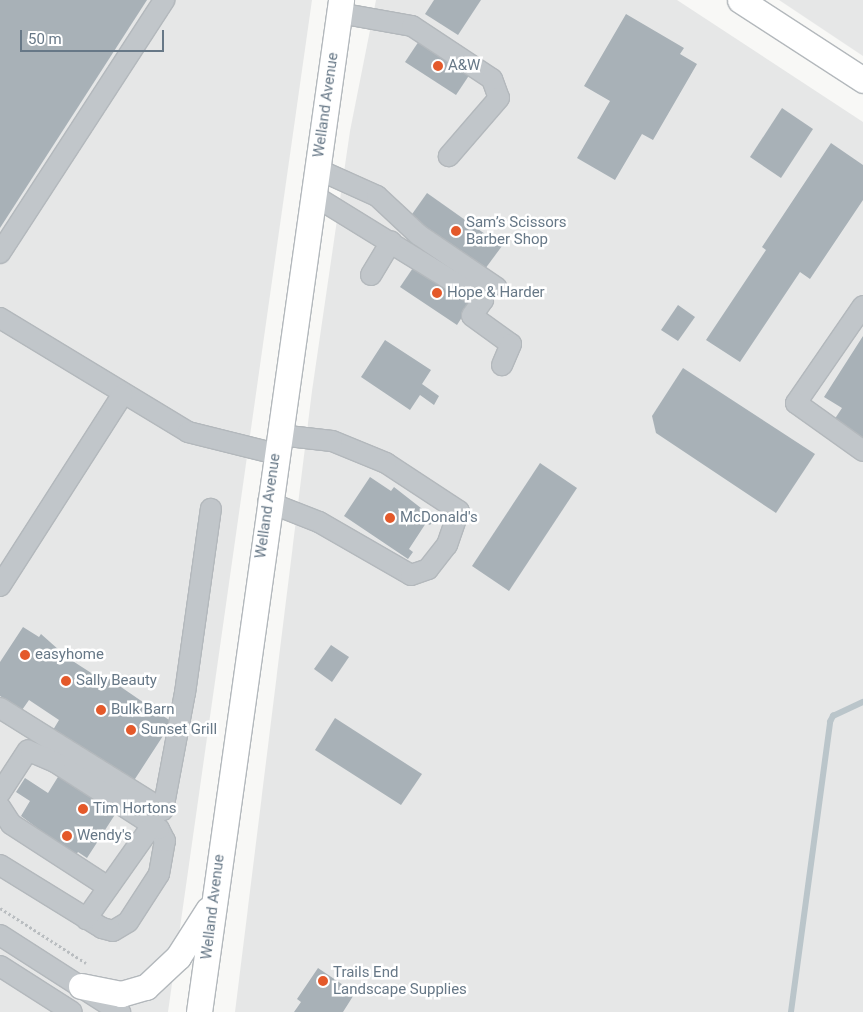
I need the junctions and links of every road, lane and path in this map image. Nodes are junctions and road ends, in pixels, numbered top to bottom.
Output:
1 (164, 0) edge
2 (740, 0) edge
3 (340, 7) edge
4 (863, 80) edge
5 (449, 156) dead end
6 (317, 169) junction
7 (313, 195) junction
8 (391, 242) junction
9 (0, 253) edge
10 (371, 275) dead end
11 (497, 288) dead end
12 (863, 306) edge
13 (0, 318) edge
14 (502, 364) dead end
15 (122, 395) junction
16 (278, 444) junction
17 (863, 451) edge
18 (268, 502) junction
19 (211, 510) dead end
20 (0, 586) edge
21 (0, 708) edge
22 (0, 793) edge
23 (0, 807) edge
24 (158, 817) junction
25 (0, 866) edge
26 (108, 887) junction
27 (212, 904) junction
28 (0, 908) edge
29 (86, 919) junction
30 (0, 935) edge
31 (0, 966) edge
32 (87, 977) junction
33 (72, 1012) edge
34 (120, 1012) edge
35 (199, 1012) edge

1 - 9 lane
2 - 4 main road
3 - 5 lane
3 - 6 main road, Welland Avenue
6 - 7 main road, Welland Avenue
6 - 11 lane
7 - 8 lane
7 - 16 main road, Welland Avenue
8 - 10 lane
8 - 14 lane
12 - 17 lane
13 - 15 lane
15 - 16 lane
15 - 20 lane
16 - 18 main road, Welland Avenue
16 - 18 lane
18 - 27 main road, Welland Avenue
19 - 24 lane
21 - 24 lane
22 - 24 lane
23 - 26 lane
24 - 26 lane
24 - 29 lane
25 - 29 lane
26 - 29 lane
27 - 32 main road
27 - 35 main road, Welland Avenue
28 - 32 path
30 - 32 lane
31 - 33 lane
32 - 34 lane

